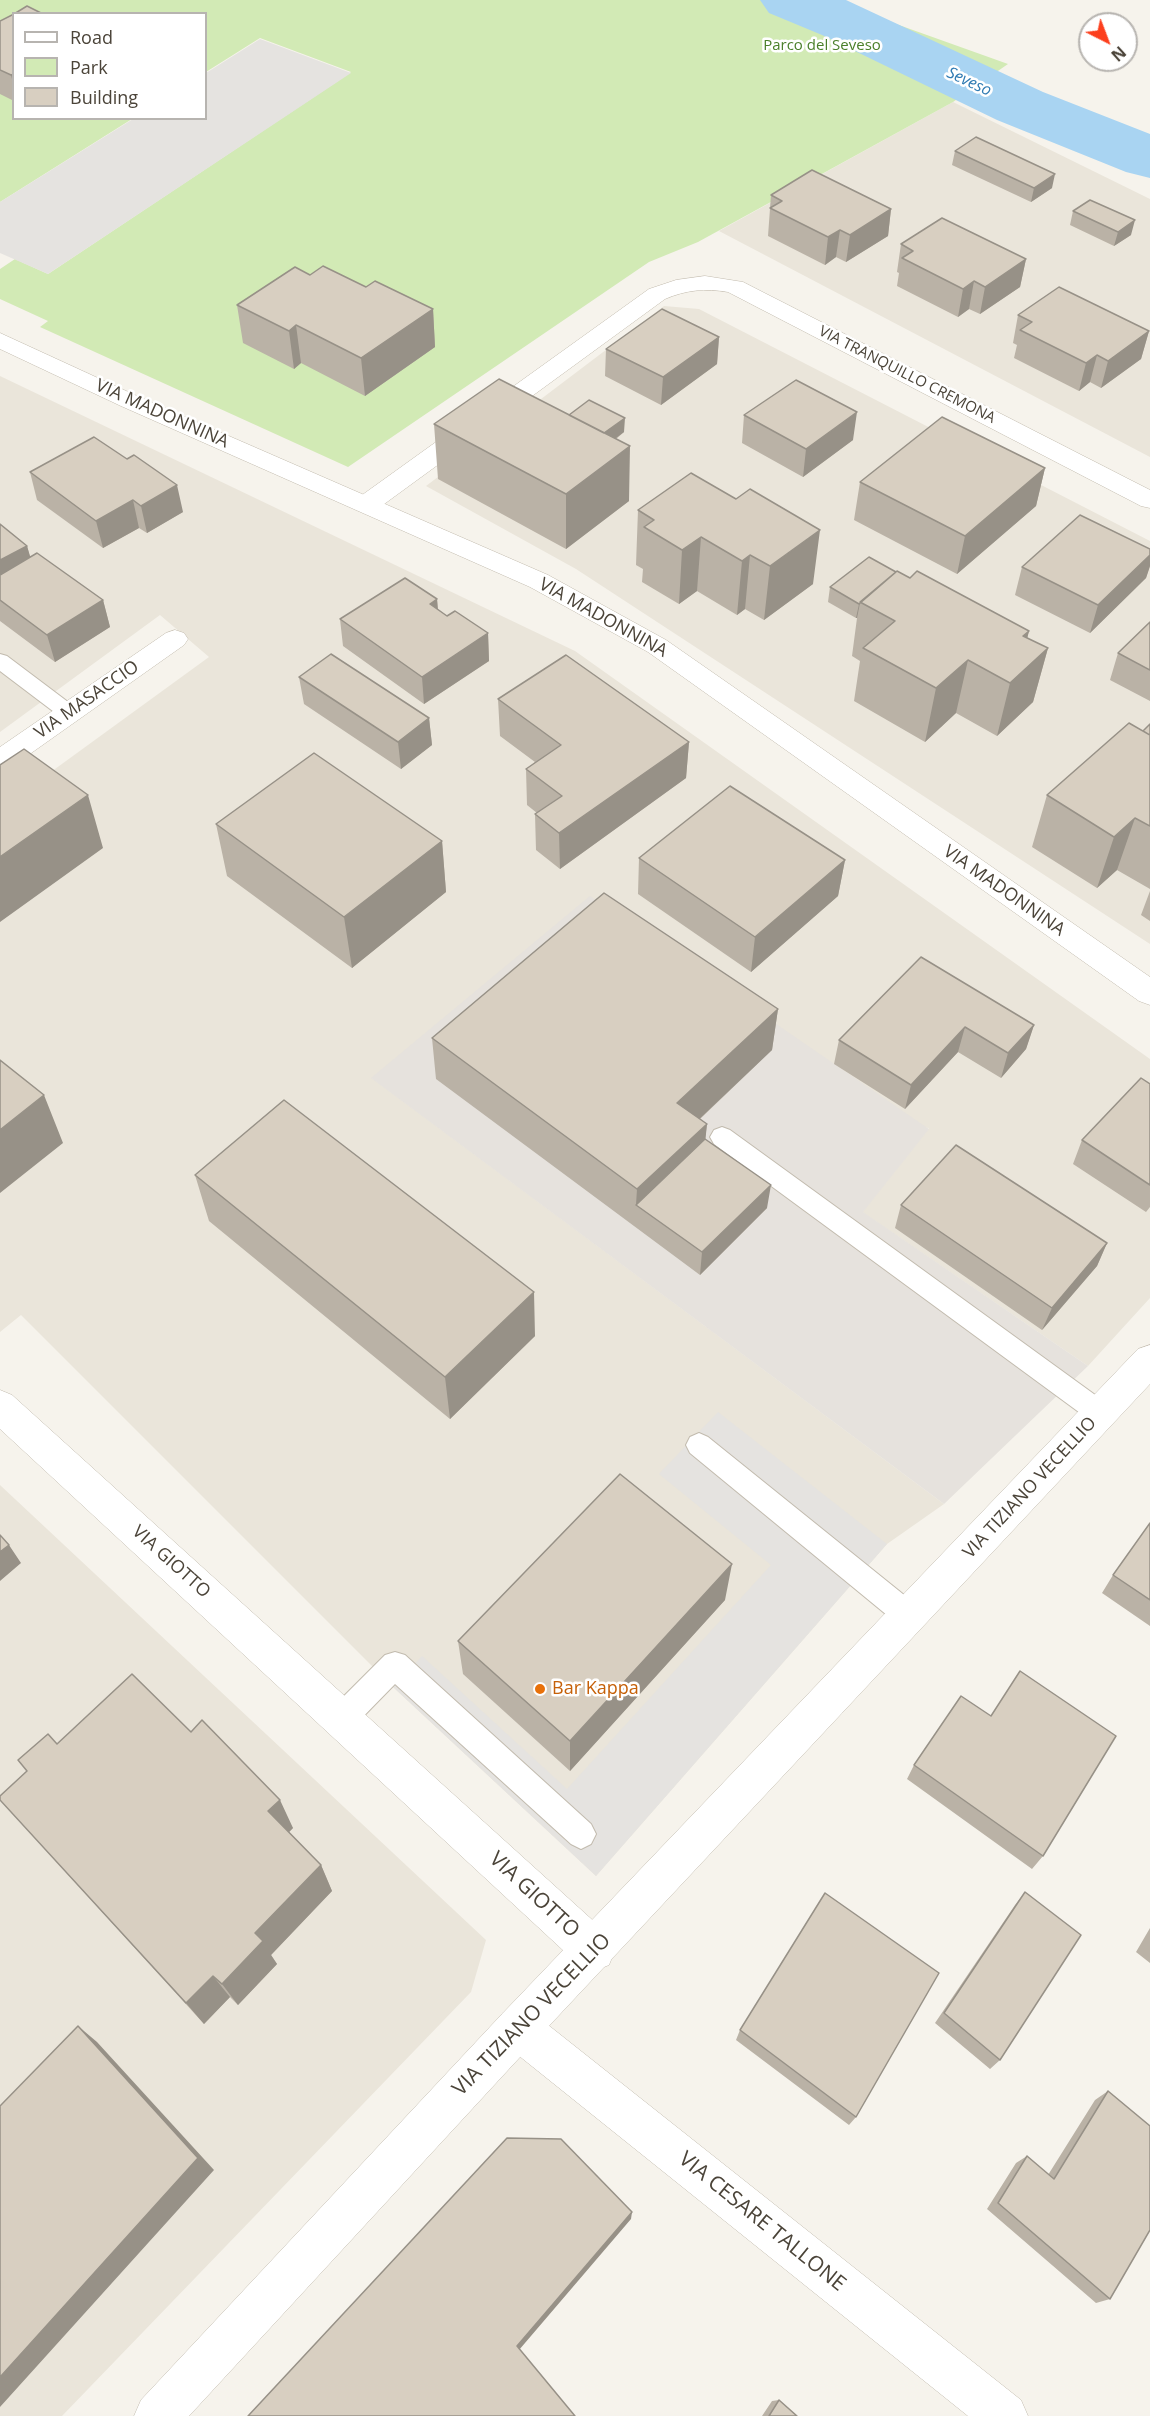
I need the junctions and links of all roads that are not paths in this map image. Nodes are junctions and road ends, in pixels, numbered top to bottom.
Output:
1 (0, 340) edge
2 (1150, 500) edge
3 (367, 504) junction
4 (175, 639) dead end
5 (0, 661) edge
6 (69, 712) junction
7 (0, 761) edge
8 (1150, 993) edge
9 (722, 1137) dead end
10 (1150, 1360) edge
11 (0, 1406) edge
12 (1100, 1413) junction
13 (699, 1445) dead end
14 (909, 1617) junction
15 (342, 1718) junction
16 (581, 1834) dead end
17 (594, 1950) junction
18 (518, 2028) junction
19 (157, 2416) edge
20 (1005, 2416) edge

1 - 3 street, VIA MADONNINA
2 - 3 street, VIA TRANQUILLO CREMONA
3 - 8 street, VIA MADONNINA
4 - 6 street, VIA MASACCIO
5 - 6 lane
6 - 7 street, VIA MASACCIO
9 - 12 lane
10 - 12 street, VIA TIZIANO VECELLIO
11 - 15 street, VIA GIOTTO
12 - 14 street, VIA TIZIANO VECELLIO
13 - 14 lane
14 - 17 street, VIA TIZIANO VECELLIO
15 - 16 lane
15 - 17 street, VIA GIOTTO
17 - 18 street, VIA TIZIANO VECELLIO
18 - 19 street, VIA TIZIANO VECELLIO
18 - 20 street, VIA CESARE TALLONE

